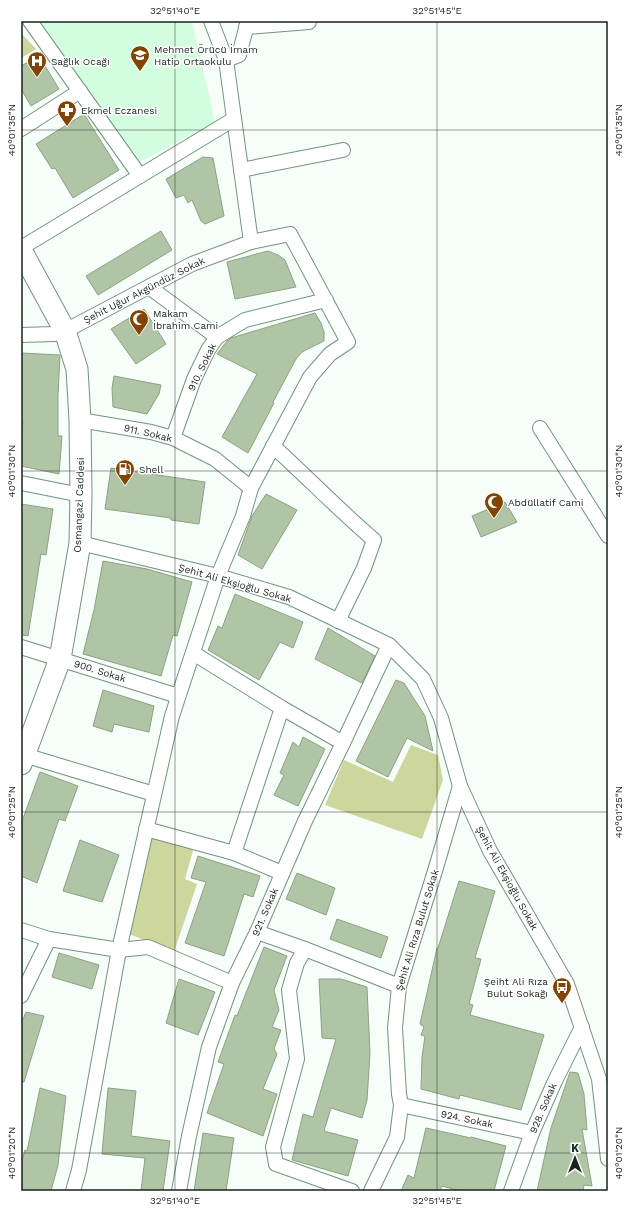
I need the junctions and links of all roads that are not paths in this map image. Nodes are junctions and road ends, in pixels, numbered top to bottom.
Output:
1 (30, 21) edge
2 (211, 21) edge
3 (309, 22) dead end
4 (247, 24) edge
5 (226, 60) junction
6 (80, 91) junction
7 (234, 119) junction
8 (21, 129) edge
9 (343, 150) dead end
10 (241, 170) junction
11 (140, 176) junction
12 (251, 242) junction
13 (21, 249) edge
14 (149, 287) junction
15 (326, 300) junction
16 (65, 331) junction
17 (21, 335) edge
18 (217, 337) junction
19 (80, 420) junction
20 (540, 428) dead end
21 (173, 438) junction
22 (273, 446) junction
23 (21, 483) edge
24 (251, 488) junction
25 (81, 496) junction
26 (608, 536) edge
27 (80, 543) junction
28 (218, 576) junction
29 (338, 621) junction
30 (389, 645) junction
31 (21, 647) edge
32 (193, 653) junction
33 (60, 659) junction
34 (178, 696) junction
35 (282, 708) junction
36 (344, 743) junction
37 (23, 760) edge
38 (460, 786) junction
39 (154, 794) junction
40 (146, 829) junction
41 (234, 853) junction
42 (282, 873) junction
43 (21, 930) edge
44 (257, 932) junction
45 (48, 939) junction
46 (305, 949) junction
47 (119, 950) junction
48 (232, 982) junction
49 (399, 986) junction
50 (21, 996) edge
51 (582, 1028) junction
52 (401, 1105) junction
53 (532, 1133) junction
54 (608, 1159) edge
55 (73, 1191) edge
56 (179, 1191) edge
57 (352, 1191) edge
58 (371, 1191) edge
59 (511, 1191) edge

1 - 6 street
2 - 5 street
3 - 4 street
4 - 5 street
5 - 7 street
6 - 8 street
6 - 11 street
7 - 10 street
7 - 11 street
9 - 10 street
10 - 12 street
11 - 13 street
12 - 14 street, Şehit Uğur Akgündüz Sokak
12 - 15 street, Şehit Uğur Akgündüz Sokak
13 - 16 main road, Osmangazi Caddesi
14 - 16 street, Şehit Uğur Akgündüz Sokak
14 - 18 street
15 - 18 street, 910. Sokak
15 - 22 street
16 - 17 street, Şehit Uğur Akgündüz Sokak
16 - 19 main road, Osmangazi Caddesi
18 - 21 street, 910. Sokak
19 - 21 street, 911. Sokak
19 - 25 main road, Osmangazi Caddesi
20 - 26 street
21 - 24 street, 911. Sokak
22 - 24 street
22 - 29 street
23 - 25 street
24 - 28 street
25 - 27 main road, Osmangazi Caddesi
27 - 28 street, Şehit Ali Ekşioğlu Sokak
27 - 33 main road, Osmangazi Caddesi
28 - 29 street, Şehit Ali Ekşioğlu Sokak
28 - 32 street
29 - 30 street, Şehit Ali Ekşioğlu Sokak
30 - 36 street, 921. Sokak
30 - 38 street, Şehit Ali Ekşioğlu Sokak
31 - 33 street, 900. Sokak
32 - 34 street
32 - 35 street
33 - 34 street, 900. Sokak
33 - 37 main road, Osmangazi Caddesi
34 - 39 street
35 - 36 street
35 - 41 street
36 - 42 street, 921. Sokak
37 - 39 street
38 - 49 street, Şehit Ali Rıza Bulut Sokak
38 - 51 street, Şehit Ali Ekşioğlu Sokak
39 - 40 street
40 - 41 street
40 - 47 street
41 - 42 street
42 - 44 street, 921. Sokak
43 - 45 street
44 - 46 street
44 - 48 street, 921. Sokak
45 - 47 street
45 - 50 street
46 - 49 street
46 - 57 street
47 - 48 street
47 - 55 street
48 - 56 street, 921. Sokak
49 - 52 street, Şehit Ali Rıza Bulut Sokak
51 - 53 street, 928. Sokak
51 - 54 street, Şehit Ali Ekşioğlu Sokak
52 - 53 street, 924. Sokak
52 - 58 street, Şehit Ali Rıza Bulut Sokak
53 - 59 street, 928. Sokak

